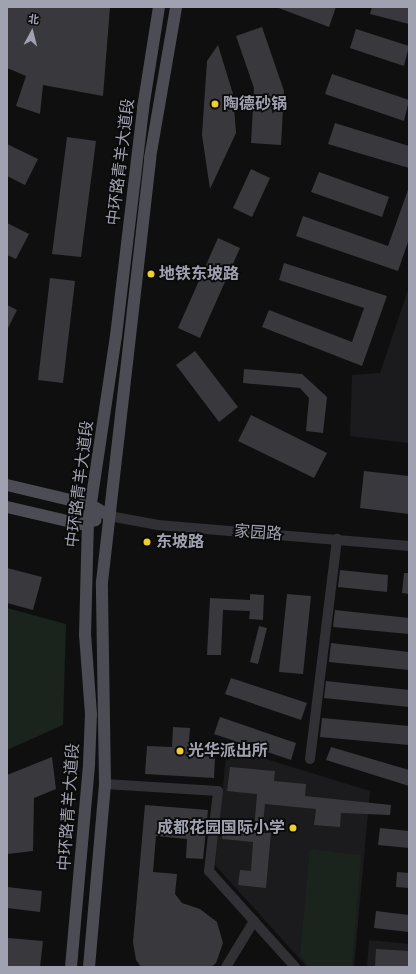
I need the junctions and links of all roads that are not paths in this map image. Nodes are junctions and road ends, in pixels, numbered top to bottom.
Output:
1 (159, 7) edge
2 (176, 7) edge
3 (7, 485) edge
4 (91, 505) junction
5 (7, 507) edge
6 (108, 516) junction
7 (88, 523) junction
8 (336, 539) junction
9 (409, 546) edge
10 (310, 759) dead end
11 (105, 784) junction
12 (254, 921) junction
13 (71, 967) edge
14 (89, 967) edge
15 (226, 967) edge
16 (295, 967) edge

1 - 4 main road, 中环路青羊大道段
2 - 6 main road, 中环路青羊大道段
3 - 4 main road
4 - 6 main road
4 - 7 main road, 中环路青羊大道段
5 - 7 main road
6 - 7 main road
6 - 8 street, 家园路
6 - 11 main road, 中环路青羊大道段
7 - 13 main road, 中环路青羊大道段
8 - 9 street, 家园路
8 - 10 street
11 - 12 street
11 - 14 main road, 中环路青羊大道段
12 - 15 street
12 - 16 street

